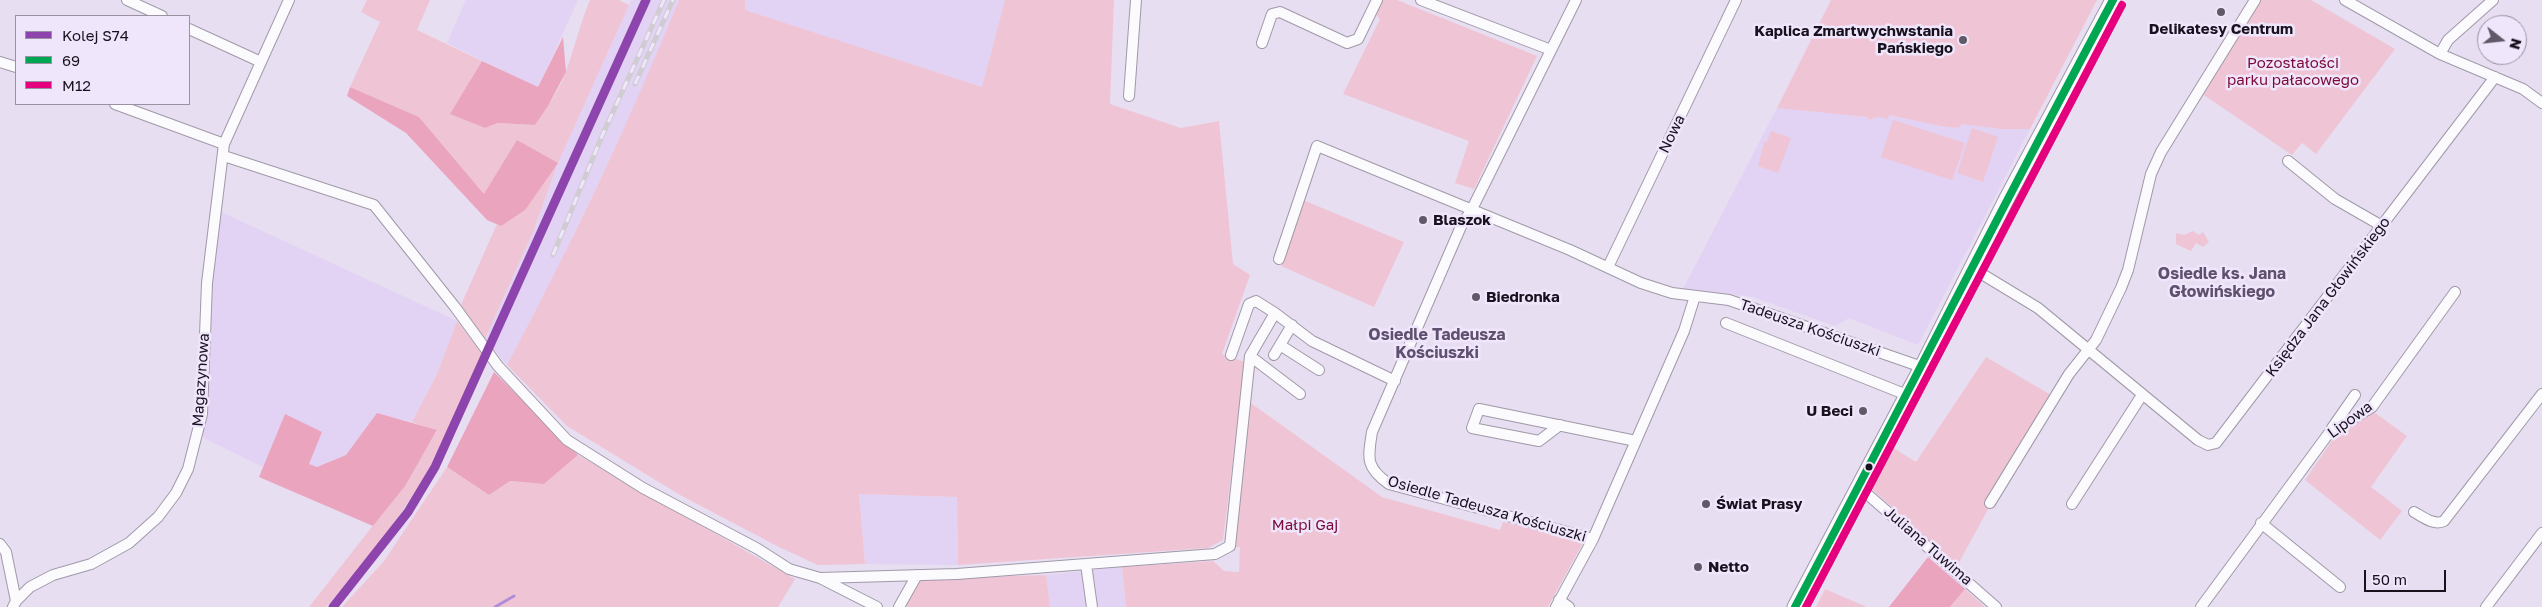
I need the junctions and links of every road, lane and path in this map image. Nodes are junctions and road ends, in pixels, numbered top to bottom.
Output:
1 (126, 0) edge
2 (289, 0) edge
3 (1136, 0) edge
4 (1377, 0) edge
5 (1421, 0) edge
6 (1576, 0) edge
7 (1736, 0) edge
8 (2113, 0) edge
9 (2255, 0) edge
10 (2346, 0) edge
11 (2493, 0) edge
12 (160, 15) edge
13 (190, 29) edge
14 (1262, 43) dead end
15 (1551, 50) junction
16 (2440, 54) junction
17 (0, 62) edge
18 (261, 62) junction
19 (15, 68) edge
20 (2495, 77) junction
21 (1129, 96) dead end
22 (2542, 103) edge
23 (117, 105) edge
24 (224, 150) junction
25 (2288, 161) dead end
26 (1471, 211) junction
27 (2382, 226) junction
28 (1279, 259) dead end
29 (1608, 267) junction
30 (1972, 268) junction
31 (2455, 292) dead end
32 (1696, 296) junction
33 (1276, 313) junction
34 (1726, 323) dead end
35 (1292, 325) junction
36 (1280, 345) junction
37 (2086, 350) junction
38 (1231, 355) dead end
39 (1274, 355) dead end
40 (1250, 356) junction
41 (1922, 367) junction
42 (1320, 370) dead end
43 (1395, 381) junction
44 (1300, 394) dead end
45 (2542, 394) edge
46 (1907, 395) junction
47 (2142, 395) junction
48 (2355, 395) dead end
49 (1560, 425) junction
50 (2329, 433) junction
51 (1636, 441) junction
52 (1858, 486) junction
53 (1990, 503) dead end
54 (2072, 504) dead end
55 (2414, 512) dead end
56 (2261, 523) junction
57 (2542, 533) edge
58 (1593, 539) junction
59 (0, 544) edge
60 (1086, 564) junction
61 (918, 575) junction
62 (820, 578) junction
63 (2340, 587) dead end
64 (15, 604) edge
65 (1558, 604) edge
66 (877, 607) edge
67 (899, 607) edge
68 (1092, 607) edge
69 (1569, 607) edge
70 (1795, 607) edge
71 (1996, 607) edge
72 (2201, 607) edge
73 (2486, 607) edge

1 - 12 street
2 - 18 street, Magazynowa
3 - 21 street
4 - 14 street
5 - 15 street
6 - 15 street
7 - 29 street, Nowa
8 - 30 street
9 - 37 street
10 - 16 street
11 - 16 street
13 - 18 street
15 - 26 street
16 - 20 street
17 - 19 street
18 - 24 street, Magazynowa
20 - 22 street
20 - 27 street, Księdza Jana Głowińskiego
23 - 24 street
24 - 62 street
24 - 64 street, Magazynowa
25 - 27 street
26 - 28 street
26 - 29 street
26 - 43 street, Osiedle Tadeusza Kościuszki
27 - 47 street, Księdza Jana Głowińskiego
29 - 32 street
30 - 37 street, Księdza Jana Głowińskiego
30 - 41 street
31 - 50 street, Lipowa
32 - 41 street, Tadeusza Kościuszki
32 - 51 street, Osiedle Tadeusza Kościuszki
33 - 35 street
33 - 38 street
33 - 40 street
34 - 46 street
35 - 36 street
35 - 43 street
36 - 39 street
36 - 42 street
37 - 47 street, Księdza Jana Głowińskiego
37 - 53 street
40 - 44 street
40 - 60 street
41 - 46 street
43 - 58 street, Osiedle Tadeusza Kościuszki
45 - 55 street
46 - 52 street
47 - 54 street
48 - 50 street
49 - 49 street
49 - 51 street
50 - 56 street, Lipowa
51 - 58 street, Osiedle Tadeusza Kościuszki
52 - 70 street
52 - 71 street, Juliana Tuwima
56 - 63 street
56 - 72 street, Lipowa
57 - 73 street
58 - 65 street
59 - 64 street
60 - 61 street
60 - 68 street
61 - 62 street
61 - 67 street
62 - 66 street
65 - 69 street

